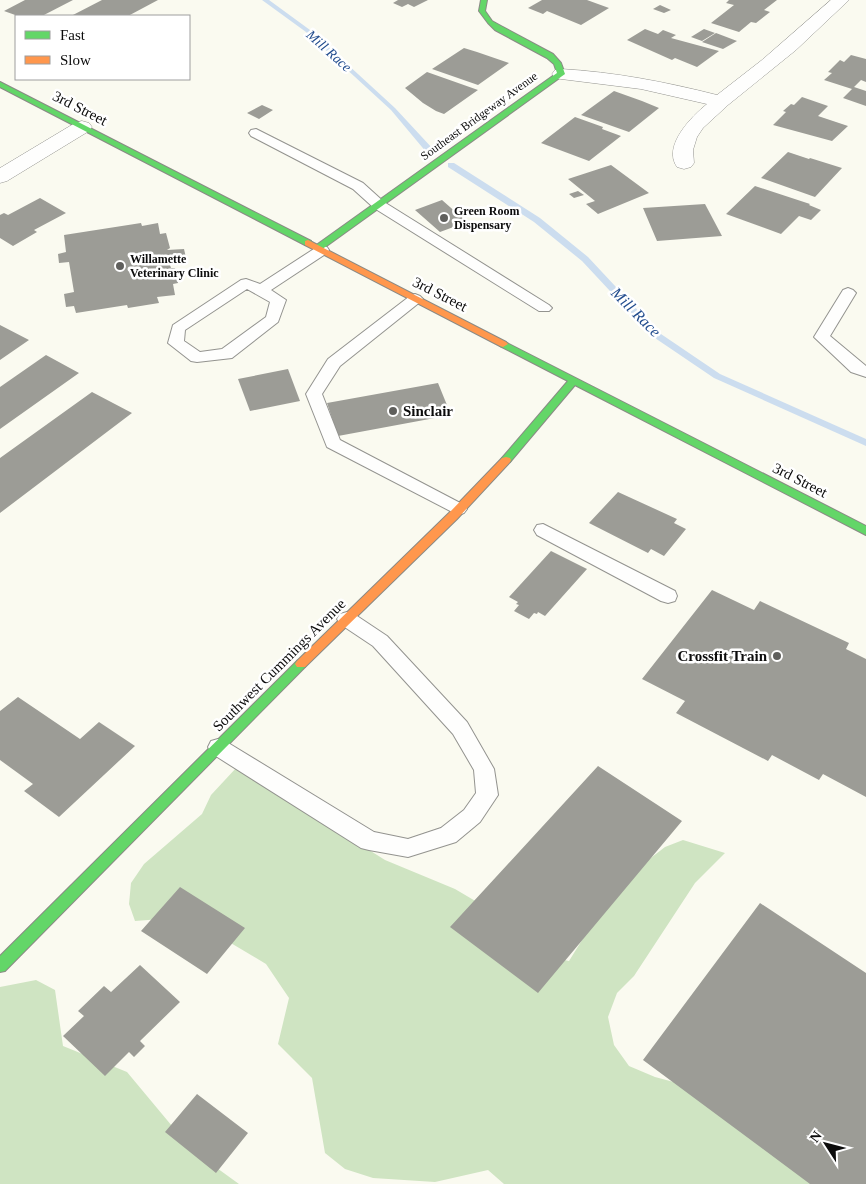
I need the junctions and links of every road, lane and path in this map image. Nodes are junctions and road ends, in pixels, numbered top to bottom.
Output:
1 (484, 0) edge
2 (841, 0) edge
3 (561, 74) junction
4 (0, 84) edge
5 (719, 101) junction
6 (82, 127) junction
7 (256, 133) dead end
8 (684, 163) dead end
9 (0, 177) edge
10 (379, 205) junction
11 (320, 249) junction
12 (261, 290) junction
13 (848, 293) dead end
14 (415, 298) junction
15 (544, 308) dead end
16 (866, 372) edge
17 (574, 380) junction
18 (458, 509) junction
19 (543, 530) dead end
20 (866, 531) edge
21 (668, 596) dead end
22 (347, 619) junction
23 (218, 747) junction
24 (0, 966) edge

1 - 3 main road, Southeast Bridgeway Avenue
2 - 5 street
3 - 5 street
3 - 10 main road, Southeast Bridgeway Avenue
4 - 6 main road, 3rd Street
5 - 8 street
6 - 9 street
6 - 11 main road, 3rd Street
7 - 10 lane
10 - 11 main road, Southeast Bridgeway Avenue
10 - 15 lane
11 - 12 lane
11 - 14 main road, 3rd Street
12 - 12 lane
13 - 16 lane
14 - 17 main road, 3rd Street
14 - 18 lane
17 - 18 main road, Southwest Cummings Avenue
17 - 20 main road, 3rd Street
18 - 22 main road, Southwest Cummings Avenue
19 - 21 lane
22 - 23 main road, Southwest Cummings Avenue
22 - 23 lane
23 - 24 main road, Southwest Cummings Avenue

